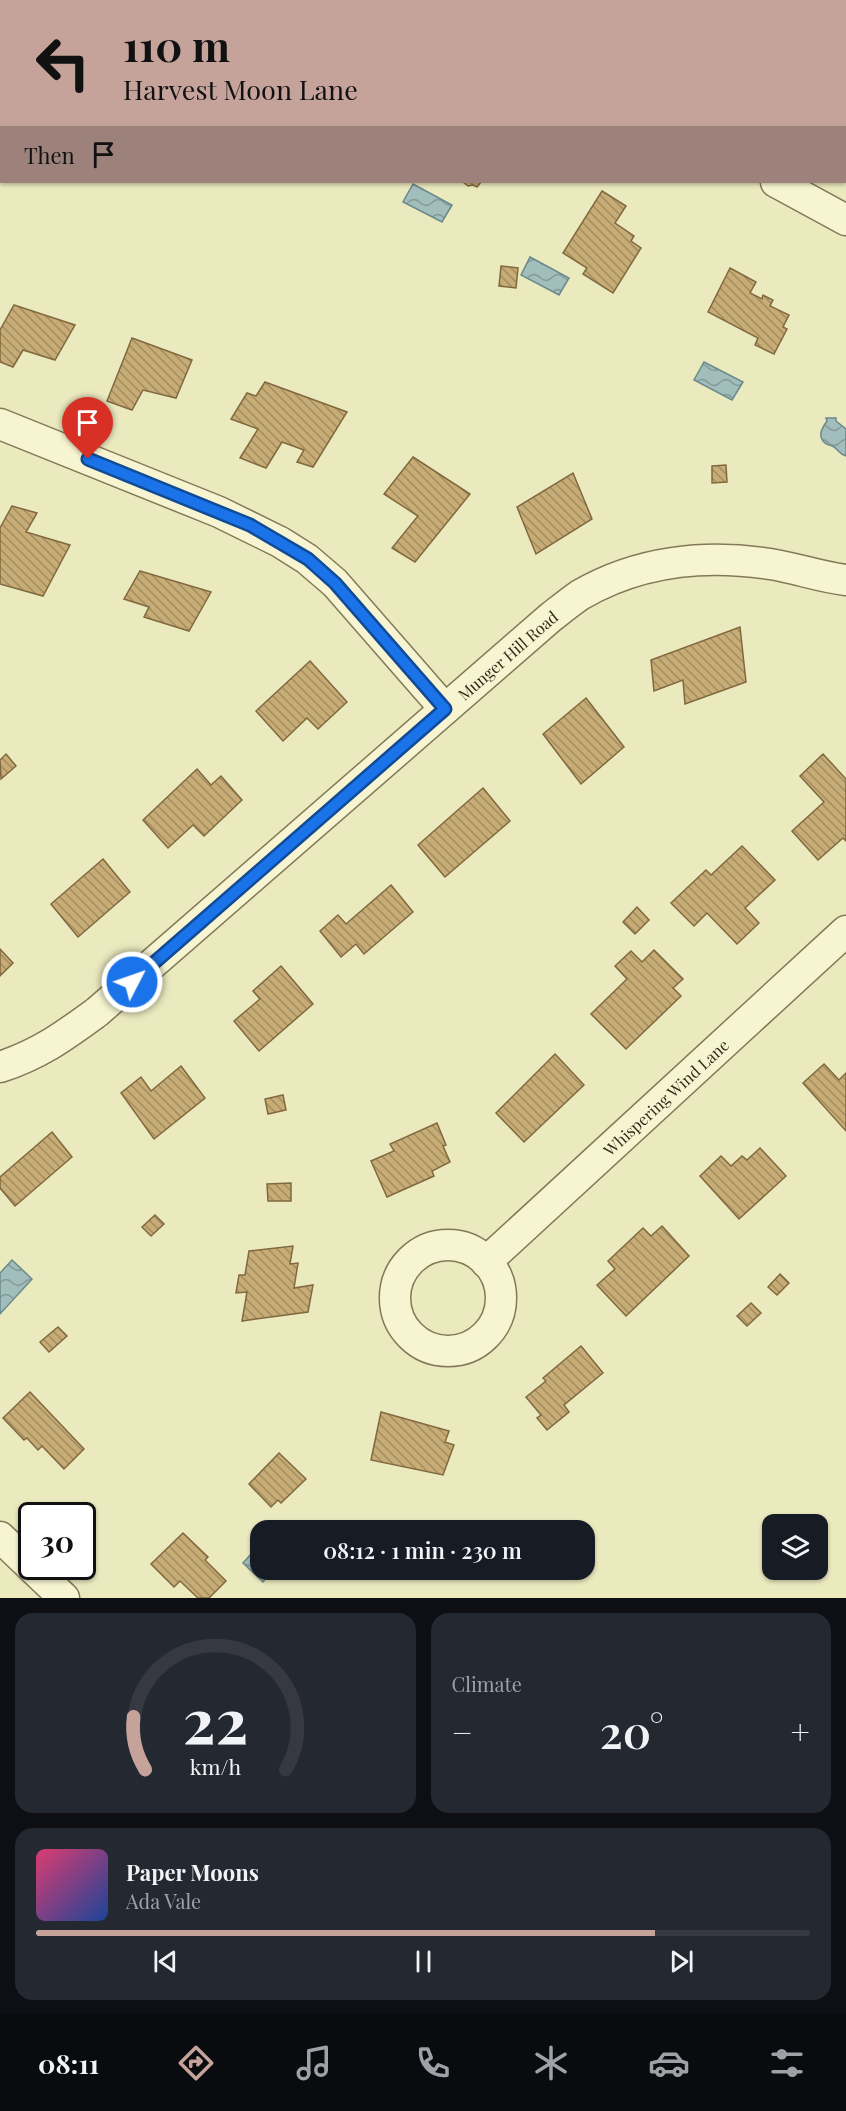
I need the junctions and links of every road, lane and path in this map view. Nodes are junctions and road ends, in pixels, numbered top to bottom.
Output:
1 (778, 183) edge
2 (846, 219) edge
3 (0, 424) edge
4 (846, 580) edge
5 (445, 709) junction
6 (846, 931) edge
7 (0, 1067) edge
8 (486, 1262) dead end
9 (0, 1537) edge
10 (64, 1598) edge

1 - 2 street
3 - 5 street
4 - 5 street, Munger Hill Road
5 - 7 street, Munger Hill Road
6 - 8 street, Whispering Wind Lane
9 - 10 street

